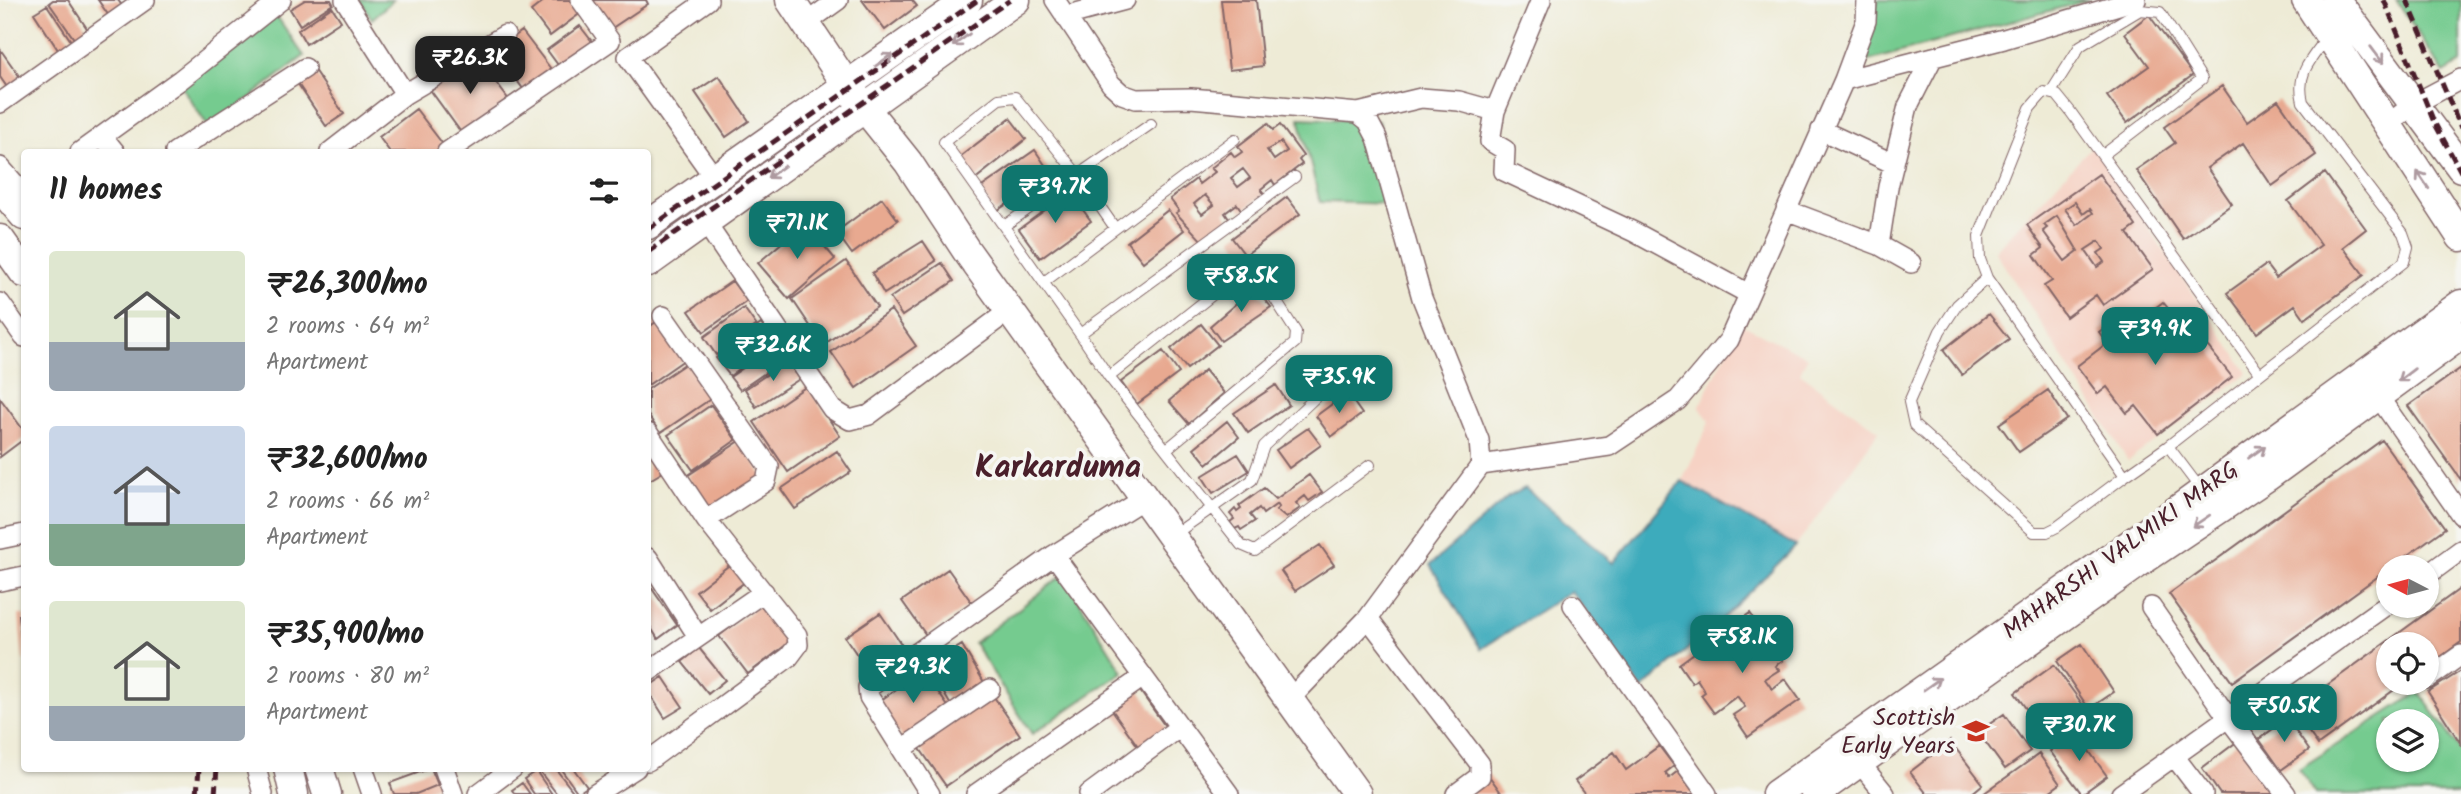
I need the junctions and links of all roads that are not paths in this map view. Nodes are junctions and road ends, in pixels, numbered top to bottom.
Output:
1 (145, 0) edge
2 (281, 0) edge
3 (345, 0) edge
4 (581, 0) edge
5 (708, 0) edge
6 (790, 0) edge
7 (838, 0) edge
8 (968, 0) edge
9 (1016, 0) edge
10 (1125, 0) edge
11 (1541, 0) edge
12 (1867, 0) edge
13 (2136, 0) edge
14 (2306, 0) edge
15 (2336, 0) edge
16 (1060, 8) edge
17 (806, 23) junction
18 (505, 35) dead end
19 (2329, 36) junction
20 (1933, 57) junction
21 (305, 68) dead end
22 (2461, 79) edge
23 (1844, 80) junction
24 (848, 87) junction
25 (2051, 92) junction
26 (405, 94) junction
27 (0, 103) edge
28 (2414, 104) junction
29 (865, 109) junction
30 (1495, 111) junction
31 (1358, 113) junction
32 (1151, 124) dead end
33 (2387, 125) junction
34 (1821, 130) junction
35 (102, 136) junction
36 (1235, 139) dead end
37 (83, 149) edge
38 (113, 149) edge
39 (180, 149) edge
40 (334, 149) edge
41 (451, 149) edge
42 (2103, 155) junction
43 (1894, 164) junction
44 (0, 167) edge
45 (2461, 168) edge
46 (1078, 175) junction
47 (1294, 177) dead end
48 (716, 180) junction
49 (19, 196) edge
50 (1786, 210) junction
51 (705, 222) junction
52 (651, 224) edge
53 (1004, 226) junction
54 (1115, 228) junction
55 (2461, 237) edge
56 (0, 239) edge
57 (1879, 245) junction
58 (651, 261) edge
59 (1911, 263) dead end
60 (21, 269) edge
61 (1987, 278) junction
62 (1044, 282) junction
63 (1749, 294) junction
64 (0, 303) edge
65 (2461, 304) edge
66 (1010, 310) junction
67 (663, 316) dead end
68 (21, 333) edge
69 (1080, 334) junction
70 (2461, 335) edge
71 (2259, 373) junction
72 (1110, 377) junction
73 (1318, 396) dead end
74 (2378, 396) junction
75 (651, 438) edge
76 (2168, 446) junction
77 (1168, 448) junction
78 (1370, 465) dead end
79 (1481, 465) junction
80 (2124, 476) junction
81 (2202, 491) junction
82 (1145, 498) junction
83 (1213, 507) junction
84 (2461, 515) edge
85 (706, 520) junction
86 (21, 534) edge
87 (1171, 536) junction
88 (0, 538) edge
89 (2461, 550) edge
90 (1054, 555) junction
91 (651, 565) edge
92 (2440, 565) edge
93 (21, 577) edge
94 (0, 582) edge
95 (764, 592) junction
96 (1573, 605) dead end
97 (2151, 607) dead end
98 (2376, 612) edge
99 (1368, 618) junction
100 (697, 635) junction
101 (2461, 655) edge
102 (651, 669) edge
103 (2439, 671) edge
104 (1143, 677) junction
105 (990, 689) dead end
106 (1289, 700) junction
107 (2229, 719) junction
108 (1180, 727) junction
109 (902, 749) junction
110 (2174, 756) junction
111 (651, 759) edge
112 (1859, 762) junction
113 (257, 772) edge
114 (289, 772) edge
115 (320, 772) edge
116 (364, 772) edge
117 (445, 772) edge
118 (508, 772) edge
119 (630, 772) edge
120 (1224, 792) edge
121 (263, 794) edge
122 (294, 794) edge
123 (327, 794) edge
124 (372, 794) edge
125 (453, 794) edge
126 (478, 794) edge
127 (595, 794) edge
128 (930, 794) edge
129 (976, 794) edge
130 (1088, 794) edge
131 (1357, 794) edge
132 (1456, 794) edge
133 (1707, 794) edge
134 (1776, 794) edge
135 (1815, 794) edge
136 (1885, 794) edge
137 (2121, 794) edge
138 (2203, 794) edge
139 (2286, 794) edge

1 - 27 street
2 - 35 street
3 - 26 street
4 - 41 street
5 - 48 street
6 - 17 street
7 - 17 street
24 -> 8 street
9 -> 29 street
10 - 16 street
11 - 30 street
12 - 23 street
13 - 20 street
14 - 19 street
15 -> 28 street
16 - 31 street
17 - 24 street
18 - 26 street
19 - 33 street
19 - 71 lane
20 - 23 street
20 - 43 street
21 - 39 street
22 - 28 street
23 - 34 street
24 - 29 street
24 - 48 street
25 - 42 lane
25 - 42 lane
25 - 61 lane
26 - 40 street
28 - 33 street
28 - 45 street
29 -> 51 street
29 - 66 street
30 - 31 street
30 - 63 street
31 - 79 street
32 - 46 lane
55 -> 33 street
34 - 43 street
34 - 50 street
35 - 37 street
35 - 38 street
36 - 54 lane
42 - 71 lane
43 - 57 street
44 - 49 street
46 - 53 lane
46 - 53 lane
46 - 54 lane
47 - 69 lane
48 - 52 street
50 - 57 street
50 - 63 street
51 - 58 street
51 - 66 street
53 - 62 lane
54 - 62 lane
56 - 60 street
57 - 59 street
61 - 80 lane
61 - 80 lane
62 - 69 lane
63 - 79 street
64 - 68 street
81 -> 65 street, MAHARSHI VALMIKI MARG
66 - 82 street
67 - 85 street
69 - 72 lane
70 -> 74 street, MAHARSHI VALMIKI MARG
71 - 76 lane
72 - 77 lane
72 - 77 lane
73 - 83 lane
74 - 84 street
74 -> 112 street, MAHARSHI VALMIKI MARG
75 - 85 street
76 - 80 lane
76 - 81 lane
77 - 83 lane
78 - 83 lane
79 - 99 street
134 -> 81 street, MAHARSHI VALMIKI MARG
82 - 87 street
82 - 90 street
83 - 87 lane
85 - 95 street
86 - 88 street
87 - 106 street
89 - 92 street
90 - 104 street
90 - 109 street
91 - 100 street
93 - 94 street
95 - 100 street
95 - 111 street
96 - 133 street
97 - 107 street
98 - 107 street
99 - 106 street
99 - 132 street
100 - 102 street
101 - 103 street
104 - 108 street
104 - 129 street
105 - 109 street
106 - 131 street
107 - 110 street
107 - 139 street
108 - 120 street
108 - 130 street
109 - 128 street
110 - 137 street
110 - 138 street
112 - 135 street, MAHARSHI VALMIKI MARG
112 - 136 street
113 - 121 street
114 - 122 street
115 - 123 street
116 - 124 street
117 - 125 street
118 - 126 street
119 - 127 street

